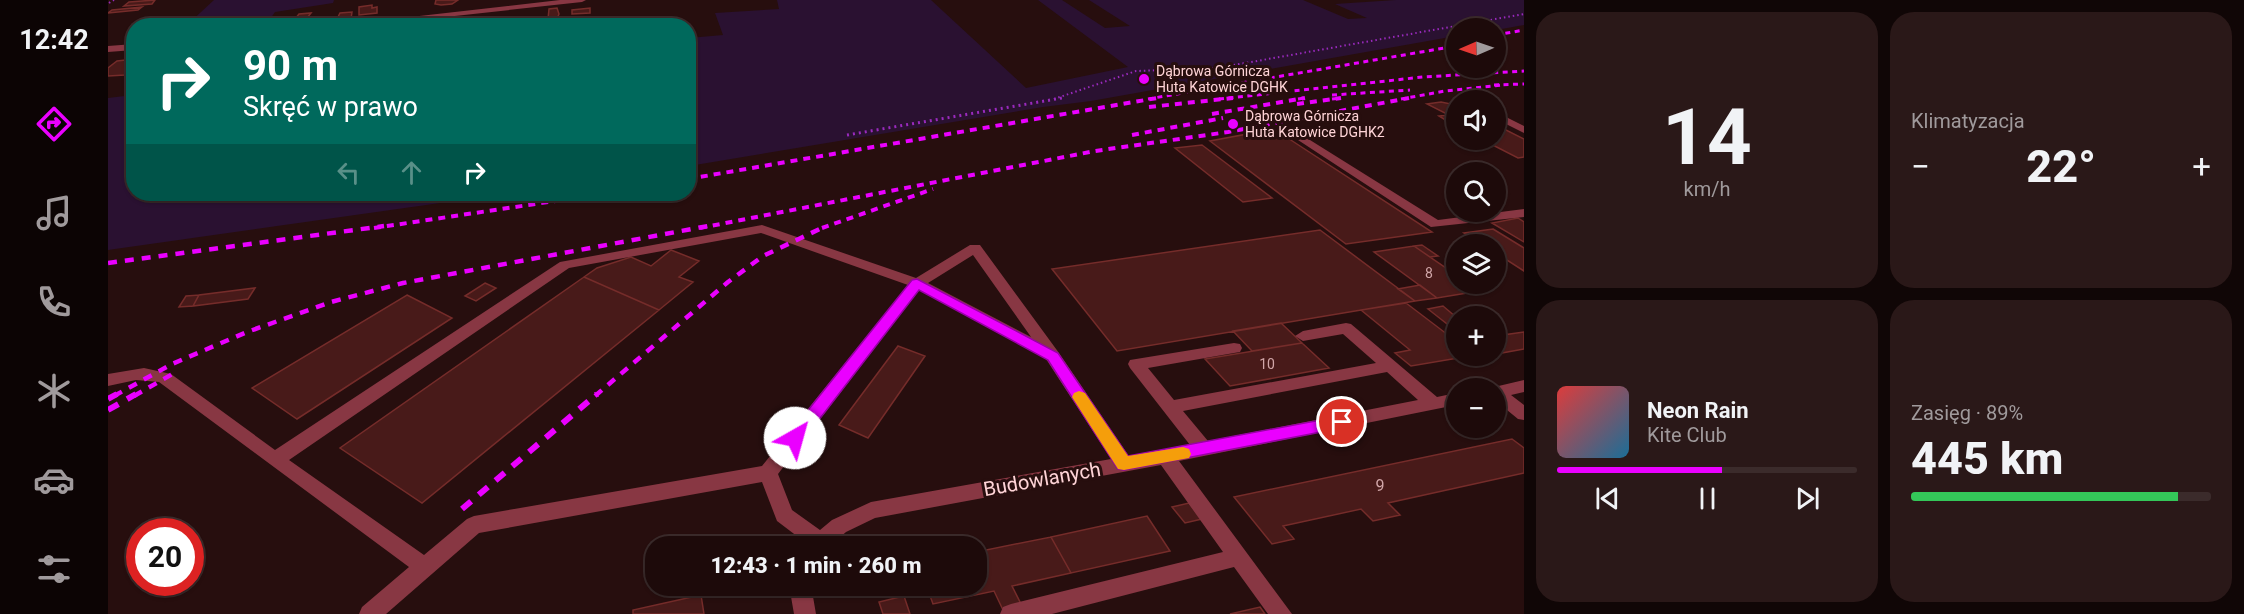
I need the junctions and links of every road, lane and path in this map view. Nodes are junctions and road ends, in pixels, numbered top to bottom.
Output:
1 (114, 0) edge
2 (582, 0) edge
3 (109, 3) edge
4 (1524, 14) edge
5 (411, 18) edge
6 (126, 48) edge
7 (108, 49) edge
8 (1506, 120) edge
9 (1524, 130) edge
10 (847, 135) dead end
11 (1302, 138) dead end
12 (1524, 213) edge
13 (917, 283) junction
14 (1302, 336) dead end
15 (1234, 348) dead end
16 (1053, 357) junction
17 (1389, 366) junction
18 (108, 380) edge
19 (1524, 386) edge
20 (1506, 390) edge
21 (1506, 400) edge
22 (1446, 401) edge
23 (1434, 404) junction
24 (1170, 407) junction
25 (1524, 414) edge
26 (1204, 450) junction
27 (1165, 457) junction
28 (275, 460) junction
29 (1124, 464) junction
30 (768, 473) junction
31 (808, 536) edge
32 (827, 536) edge
33 (1238, 557) junction
34 (425, 567) junction
35 (803, 596) edge
36 (370, 614) edge
37 (805, 614) edge
38 (1011, 614) edge
39 (1281, 614) edge

1 - 3 path
2 - 5 street
4 - 10 path
6 - 7 street
8 - 9 street
11 - 12 street
13 - 16 street
13 - 16 street
13 - 28 street
13 - 30 street
14 - 17 street
15 - 24 street
16 - 29 street
17 - 23 street
17 - 24 street
18 - 28 street
19 - 20 street
21 - 25 street
22 - 23 street, Budowlanych
23 - 26 street, Budowlanych
24 - 26 street
26 - 27 street, Budowlanych
27 - 29 street, Budowlanych
27 - 33 street
28 - 34 street
29 - 32 street, Budowlanych
30 - 31 street
30 - 34 street
33 - 38 street
33 - 39 street
34 - 36 street
35 - 37 street

